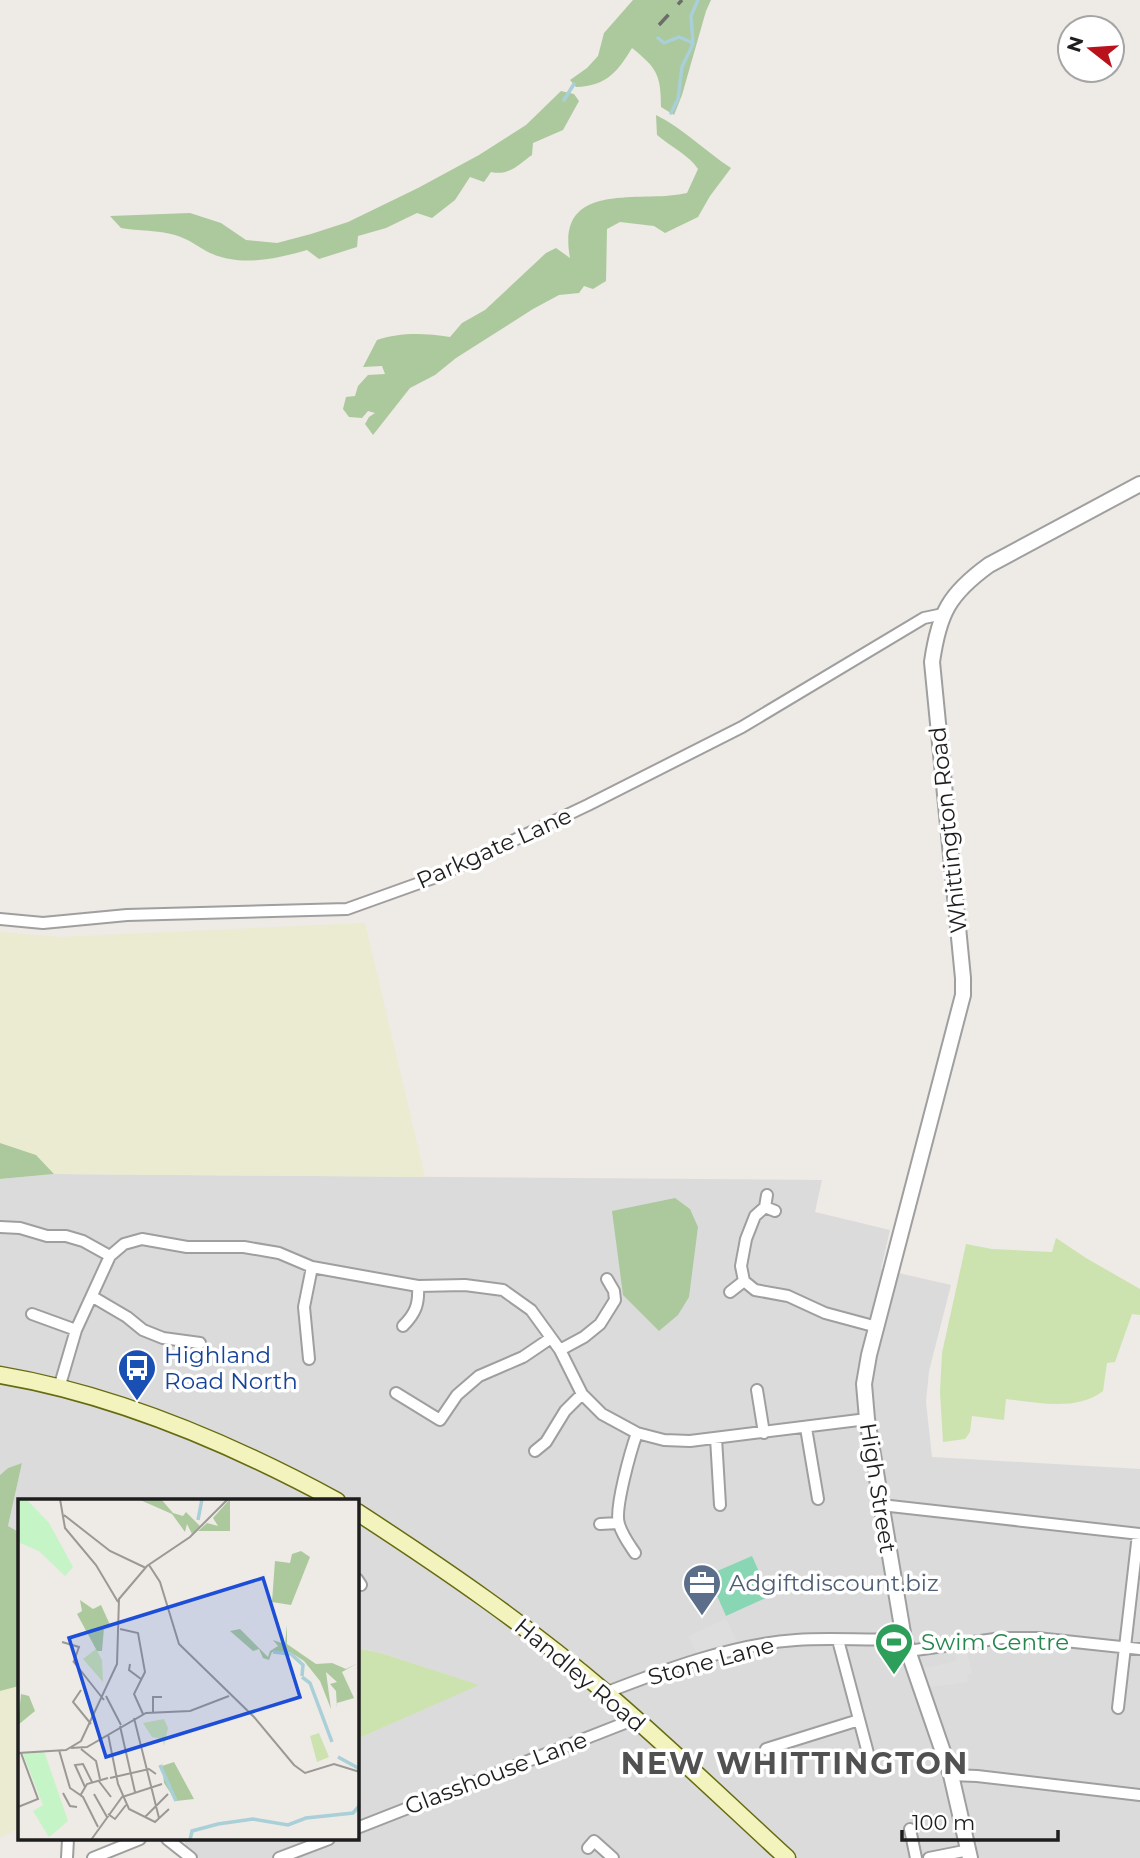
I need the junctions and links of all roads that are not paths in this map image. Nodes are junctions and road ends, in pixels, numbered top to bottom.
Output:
1 (1140, 484) edge
2 (943, 614) junction
3 (0, 919) edge
4 (769, 1205) dead end
5 (0, 1227) edge
6 (110, 1256) junction
7 (312, 1267) junction
8 (607, 1279) dead end
9 (890, 1279) joint
10 (744, 1281) junction
11 (418, 1286) junction
12 (730, 1293) dead end
13 (93, 1297) junction
14 (32, 1314) dead end
15 (403, 1326) dead end
16 (877, 1327) junction
17 (76, 1330) junction
18 (551, 1338) junction
19 (200, 1343) dead end
20 (560, 1350) junction
21 (309, 1359) dead end
22 (0, 1375) edge
23 (59, 1388) junction
24 (757, 1390) dead end
25 (396, 1393) dead end
26 (582, 1394) junction
27 (867, 1419) junction
28 (806, 1428) junction
29 (637, 1433) junction
30 (764, 1433) junction
31 (716, 1438) junction
32 (535, 1451) dead end
33 (333, 1499) edge
34 (818, 1499) dead end
35 (720, 1505) dead end
36 (881, 1505) junction
37 (359, 1518) edge
38 (618, 1523) junction
39 (600, 1524) dead end
40 (1139, 1534) edge
41 (635, 1553) dead end
42 (838, 1640) junction
43 (906, 1645) junction
44 (1125, 1647) junction
45 (1140, 1649) edge
46 (605, 1693) junction
47 (1118, 1708) dead end
48 (635, 1719) junction
49 (859, 1720) junction
50 (766, 1749) dead end
51 (869, 1757) dead end
52 (951, 1775) junction
53 (1140, 1795) edge
54 (359, 1827) edge
55 (910, 1829) dead end
56 (68, 1840) edge
57 (138, 1840) edge
58 (168, 1840) edge
59 (326, 1840) edge
60 (588, 1848) dead end
61 (970, 1854) edge
62 (67, 1858) edge
63 (93, 1858) edge
64 (191, 1858) edge
65 (280, 1858) edge
66 (613, 1858) edge
67 (787, 1858) edge
68 (916, 1858) edge
69 (929, 1858) edge

1 - 2 street, Whittington Road
2 - 3 street, Parkgate Lane
2 - 9 street, Whittington Road
4 - 10 street
5 - 6 street
6 - 7 street
6 - 13 street
7 - 11 street
7 - 21 street
8 - 20 street
9 - 16 street, High Street
10 - 12 street
10 - 16 street
11 - 15 street
11 - 18 street
13 - 17 street
13 - 19 street
14 - 17 street
16 - 27 street, High Street
17 - 23 street
18 - 20 street
18 - 25 street
20 - 26 street
22 - 23 main road
23 - 33 main road
24 - 30 street
26 - 29 street
26 - 32 street
27 - 28 street
27 - 36 street, High Street
28 - 30 street
28 - 34 street
29 - 31 street
29 - 38 street
30 - 31 street
31 - 35 street
36 - 40 street
36 - 43 street, High Street
37 - 46 main road, Handley Road
38 - 39 street
38 - 41 street
40 - 44 street
42 - 43 street, Stone Lane
42 - 46 street, Stone Lane
42 - 49 street
43 - 44 street, Stone Lane
43 - 52 street, High Street
44 - 45 street, Stone Lane
44 - 47 street
46 - 48 main road, Handley Road
48 - 54 street, Glasshouse Lane
48 - 67 main road, Handley Road
49 - 50 street
49 - 51 street
52 - 53 street
52 - 61 street, High Street
55 - 68 street
56 - 62 street
57 - 63 street
58 - 64 street
59 - 65 street
60 - 66 street
61 - 69 street

